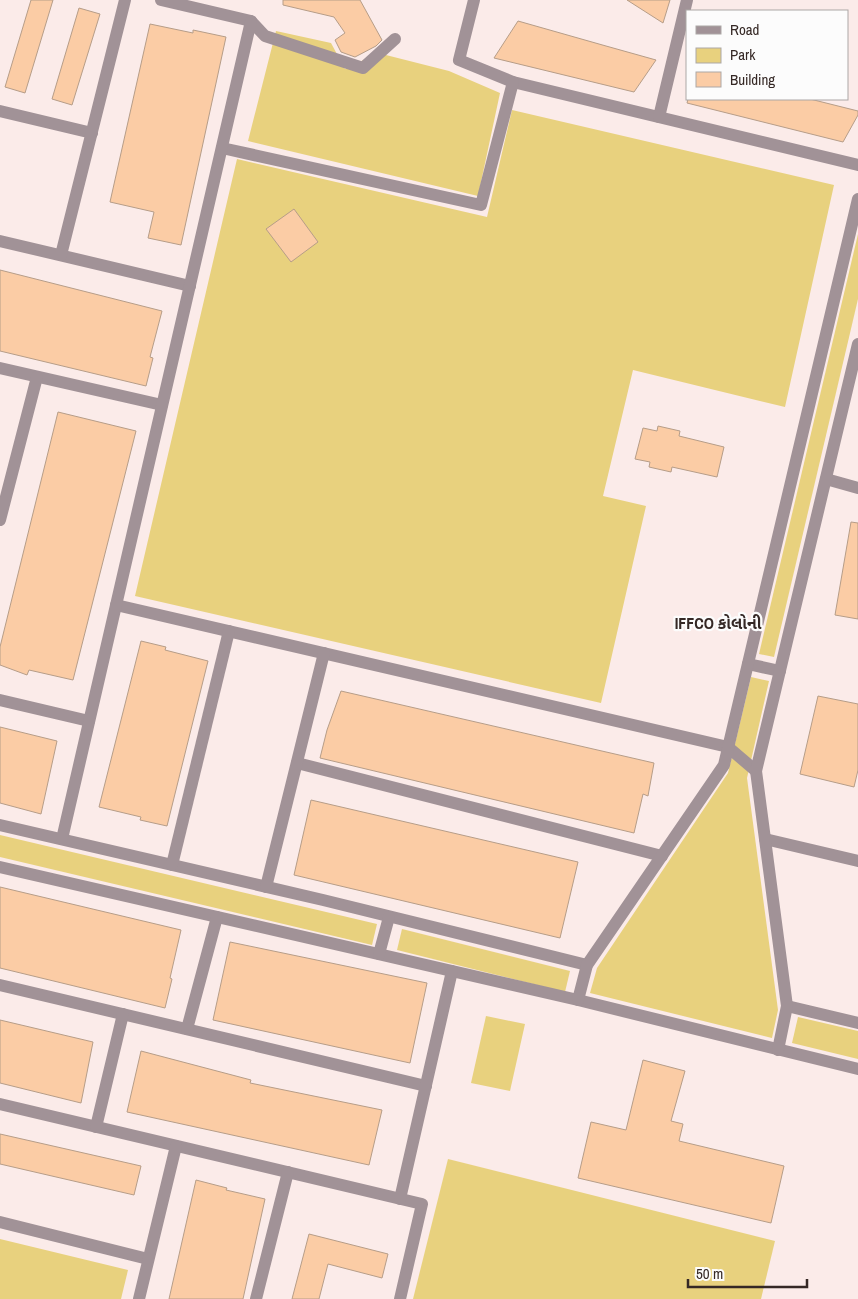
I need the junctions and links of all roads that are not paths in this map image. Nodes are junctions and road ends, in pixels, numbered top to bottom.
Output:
1 (125, 0) edge
2 (162, 0) edge
3 (474, 0) edge
4 (687, 0) edge
5 (251, 21) junction
6 (395, 39) dead end
7 (513, 82) junction
8 (0, 111) edge
9 (659, 117) junction
10 (92, 133) junction
11 (222, 148) junction
12 (858, 165) edge
13 (858, 199) edge
14 (0, 241) edge
15 (61, 256) junction
16 (190, 286) junction
17 (858, 344) edge
18 (0, 368) edge
19 (37, 377) junction
20 (162, 406) junction
21 (826, 479) junction
22 (858, 488) edge
23 (0, 520) edge
24 (116, 605) junction
25 (230, 631) junction
26 (324, 653) junction
27 (748, 664) junction
28 (780, 671) junction
29 (0, 700) edge
30 (89, 721) junction
31 (728, 747) junction
32 (297, 763) junction
33 (756, 771) junction
34 (0, 825) edge
35 (62, 840) junction
36 (765, 840) junction
37 (662, 856) junction
38 (858, 861) edge
39 (172, 865) junction
40 (0, 866) edge
41 (266, 887) junction
42 (216, 917) junction
43 (389, 917) junction
44 (379, 954) junction
45 (587, 965) junction
46 (452, 971) junction
47 (0, 985) edge
48 (578, 1000) junction
49 (787, 1006) junction
50 (123, 1014) junction
51 (858, 1023) edge
52 (187, 1029) junction
53 (778, 1050) junction
54 (858, 1069) edge
55 (426, 1086) junction
56 (0, 1104) edge
57 (96, 1127) junction
58 (176, 1146) junction
59 (288, 1172) junction
60 (400, 1199) junction
61 (0, 1222) edge
62 (148, 1259) junction
63 (139, 1299) edge
64 (256, 1299) edge
65 (400, 1299) edge

1 - 10 street
2 - 5 street
3 - 7 street
4 - 9 street
5 - 6 street
5 - 11 street
7 - 9 street
7 - 11 street
8 - 10 street
9 - 12 street
10 - 15 street
11 - 16 street
13 - 27 street
14 - 15 street
15 - 16 street
16 - 20 street
17 - 21 street
18 - 19 street
19 - 20 street
19 - 23 street
20 - 24 street
21 - 22 street
21 - 28 street
24 - 25 street
24 - 30 street
25 - 26 street
25 - 39 street
26 - 31 street
26 - 32 street
27 - 28 street
27 - 31 street
28 - 33 street
29 - 30 street
30 - 35 street
31 - 33 street
31 - 37 street
32 - 37 street
32 - 41 street
33 - 36 street
34 - 35 street
35 - 39 street
36 - 38 street
36 - 49 street
37 - 45 street
39 - 41 street
40 - 42 street
41 - 43 street
42 - 44 street
42 - 52 street
43 - 44 street
43 - 45 street
44 - 46 street
45 - 48 street
46 - 48 street
46 - 55 street
47 - 50 street
48 - 53 street
49 - 51 street
49 - 53 street
50 - 52 street
50 - 57 street
52 - 55 street
53 - 54 street
55 - 60 street
56 - 57 street
57 - 58 street
58 - 59 street
58 - 62 street
59 - 60 street
59 - 64 street
60 - 65 street
61 - 62 street
62 - 63 street

